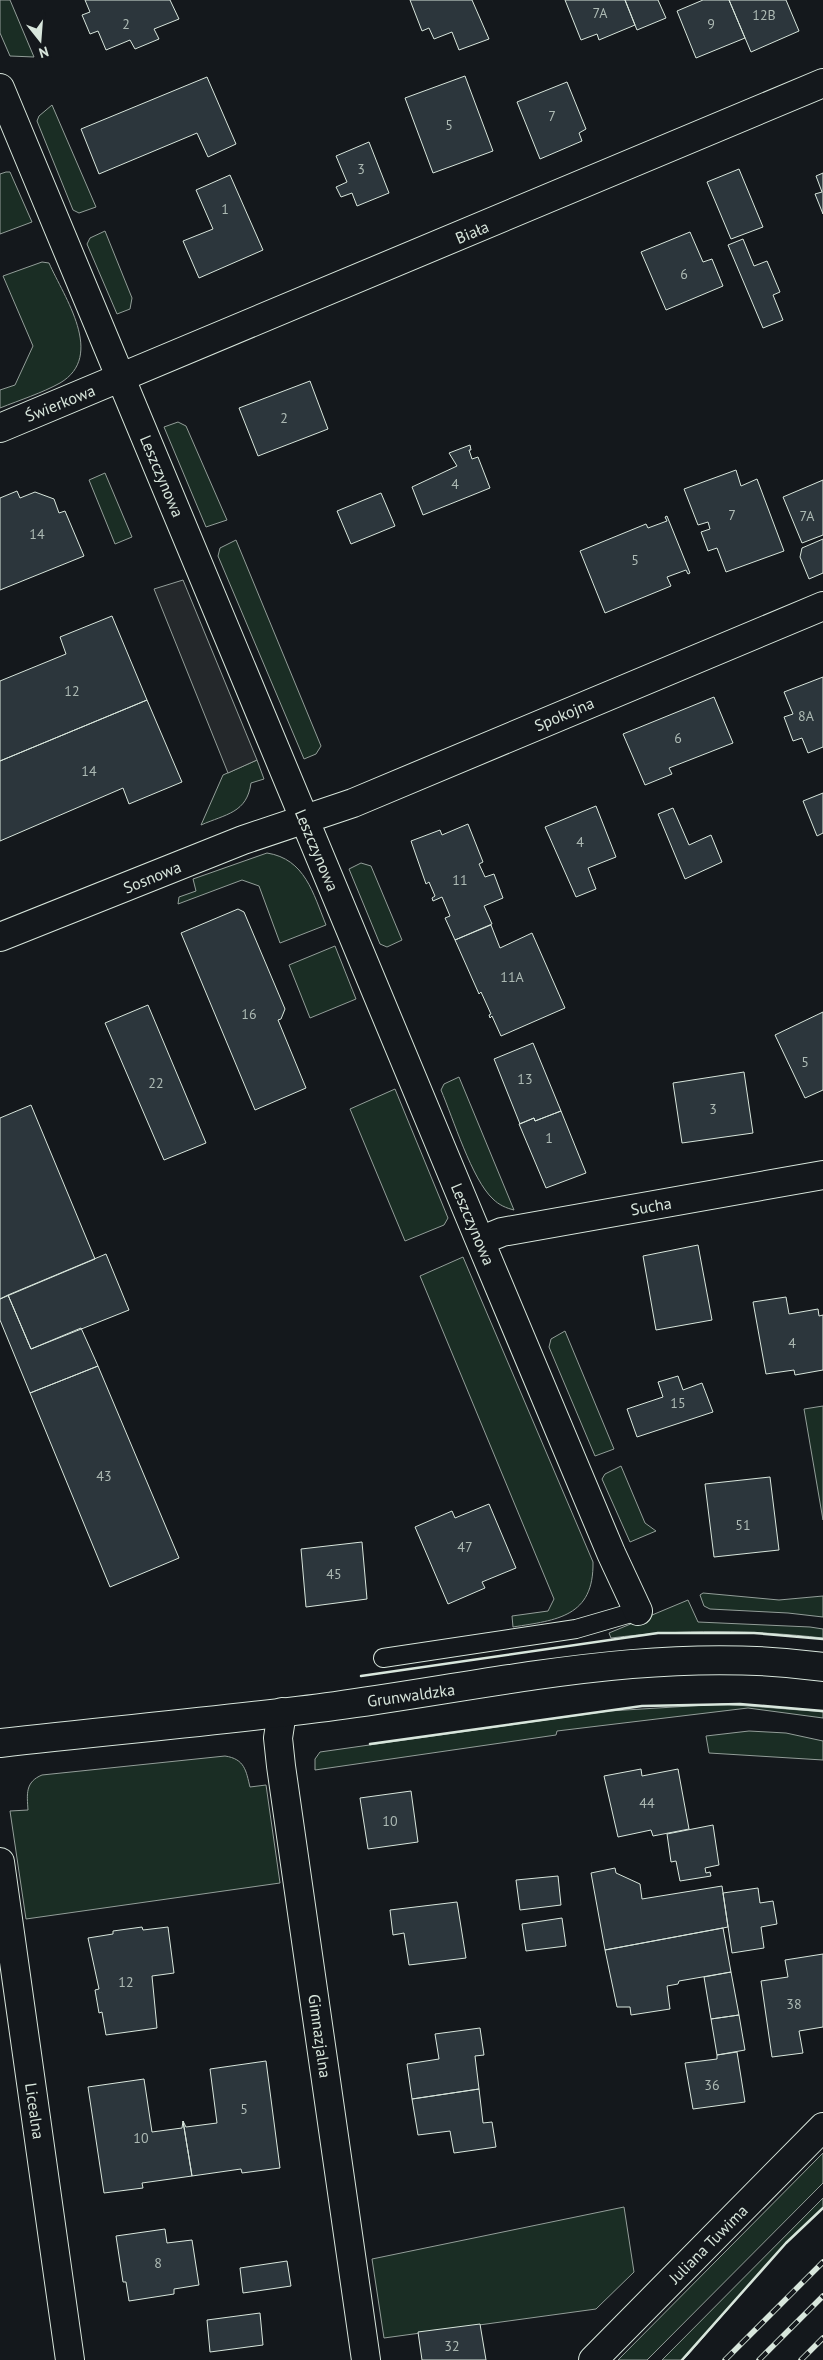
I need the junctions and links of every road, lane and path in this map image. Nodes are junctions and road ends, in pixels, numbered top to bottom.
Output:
1 (823, 84) edge
2 (0, 88) edge
3 (121, 379) junction
4 (0, 428) edge
5 (823, 606) edge
6 (305, 820) junction
7 (0, 937) edge
8 (823, 1175) edge
9 (480, 1241) junction
10 (638, 1611) joint
11 (383, 1658) dead end
12 (823, 1667) edge
13 (282, 1712) junction
14 (0, 1743) edge
15 (0, 1862) edge
16 (823, 2127) edge
17 (70, 2360) edge
18 (366, 2360) edge
19 (593, 2360) edge

1 - 3 street, Biała
2 - 3 street, Leszczynowa
3 - 4 street, Świerkowa
3 - 6 street, Leszczynowa
5 - 6 street, Spokojna
6 - 7 street, Sosnowa
6 - 9 street, Leszczynowa
8 - 9 street, Sucha
9 - 10 street, Leszczynowa
10 - 11 lane
12 - 13 street, Grunwaldzka
13 - 14 street, Grunwaldzka
13 - 18 street, Gimnazjalna
15 - 17 street, Licealna
16 - 19 street, Juliana Tuwima

